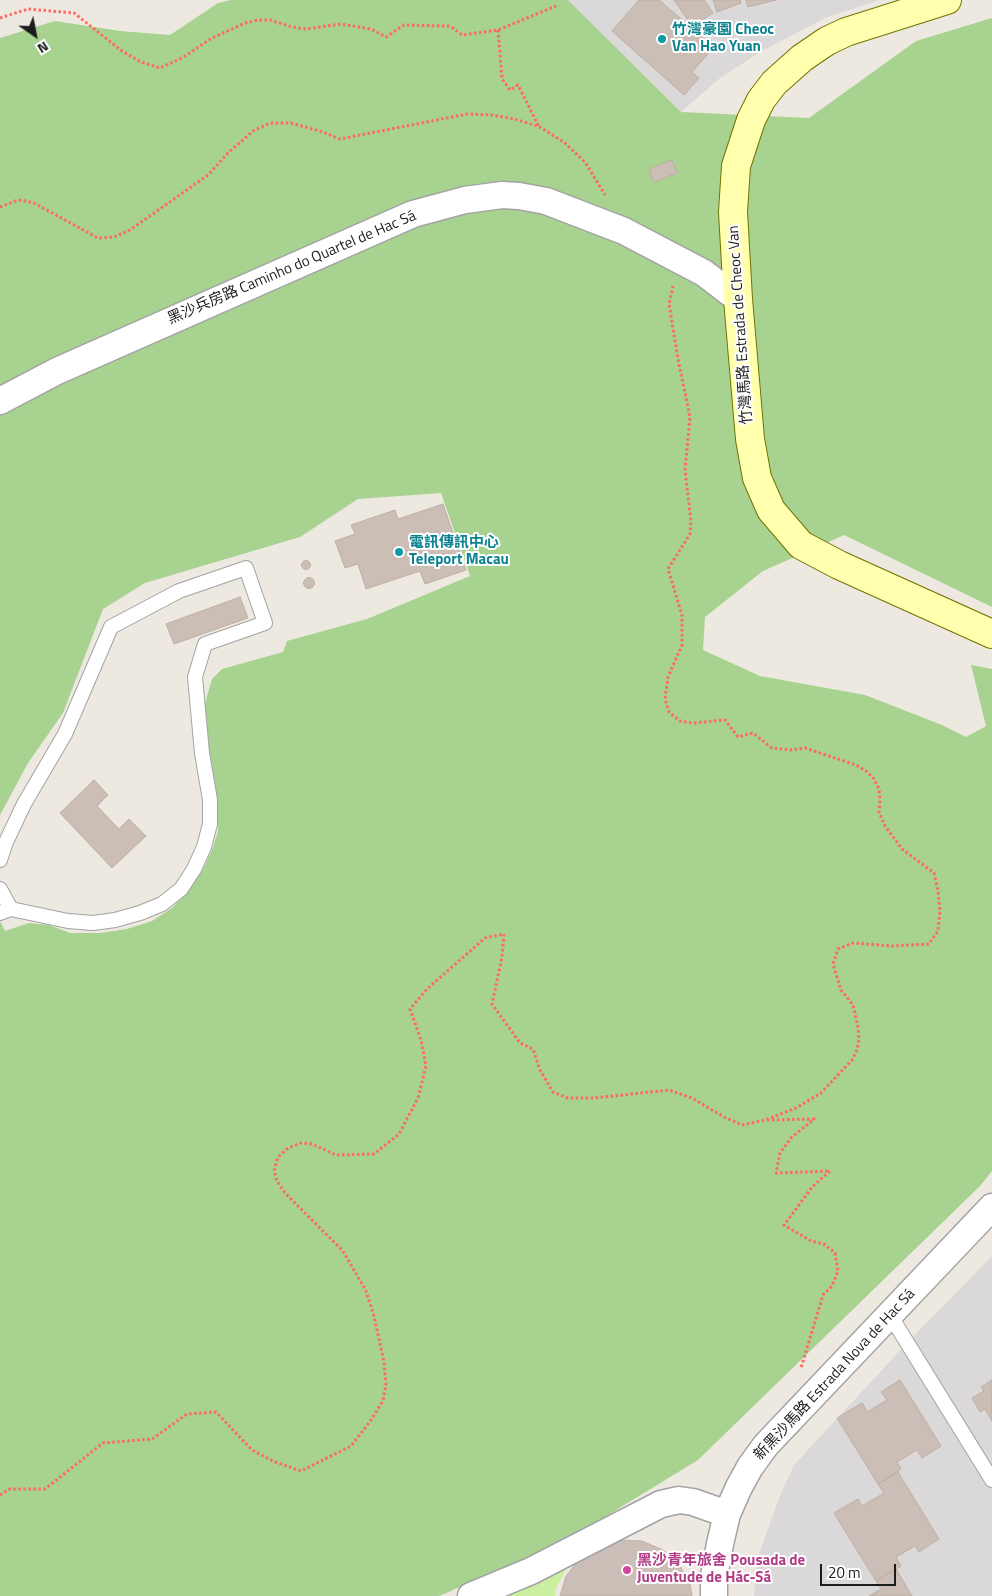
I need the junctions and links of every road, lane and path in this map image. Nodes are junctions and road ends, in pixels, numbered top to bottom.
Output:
1 (947, 0) edge
2 (556, 6) dead end
3 (0, 18) edge
4 (498, 30) junction
5 (540, 127) junction
6 (0, 207) edge
7 (624, 231) junction
8 (679, 259) junction
9 (736, 266) junction
10 (704, 273) junction
11 (738, 299) junction
12 (0, 401) edge
13 (992, 634) edge
14 (0, 860) edge
15 (0, 883) edge
16 (0, 889) edge
17 (6, 911) edge
18 (765, 1120) junction
19 (992, 1207) edge
20 (890, 1315) junction
21 (813, 1395) junction
22 (992, 1480) edge
23 (0, 1495) edge
24 (728, 1514) junction
25 (472, 1596) edge
26 (714, 1596) edge

1 - 9 main road, 竹灣馬路 Estrada de Cheoc Van
2 - 4 path
3 - 4 path
4 - 5 path
5 - 6 path
5 - 7 path
7 - 8 street, 黑沙兵房路 Caminho do Quartel de Hac Sá
7 - 12 street, 黑沙兵房路 Caminho do Quartel de Hac Sá
8 - 10 street, 黑沙兵房路 Caminho do Quartel de Hac Sá
8 - 18 path
9 - 10 street
9 - 11 main road, 竹灣馬路 Estrada de Cheoc Van
10 - 11 street, 黑沙兵房路 Caminho do Quartel de Hac Sá
11 - 13 main road, 竹灣馬路 Estrada de Cheoc Van
14 - 17 lane
15 - 16 lane
16 - 17 lane
18 - 21 path
18 - 23 path
19 - 20 street, 新黑沙馬路 Estrada Nova de Hac Sá
20 - 21 street, 新黑沙馬路 Estrada Nova de Hac Sá
20 - 22 lane
21 - 24 street, 新黑沙馬路 Estrada Nova de Hac Sá
24 - 25 street
24 - 26 street, 新黑沙馬路 Estrada Nova de Hac Sá

